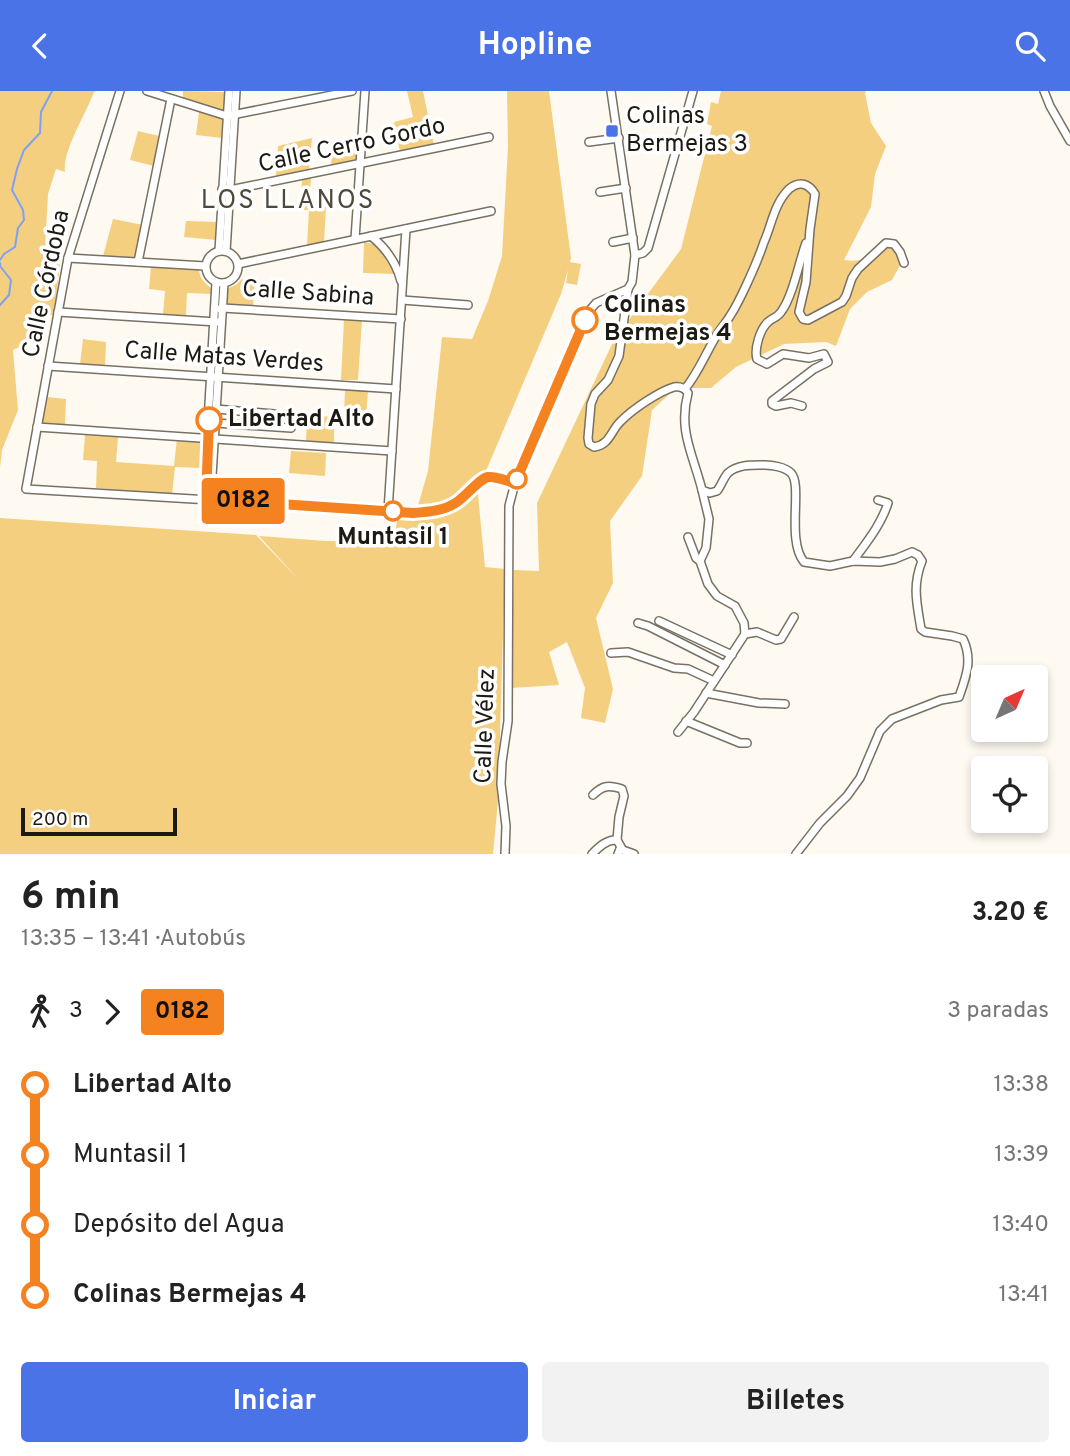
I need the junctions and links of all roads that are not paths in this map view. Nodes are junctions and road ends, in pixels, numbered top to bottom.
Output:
1 (120, 91) edge
2 (146, 91) edge
3 (229, 91) edge
4 (236, 91) edge
5 (352, 91) edge
6 (365, 91) edge
7 (611, 91) edge
8 (693, 91) edge
9 (1044, 91) edge
10 (338, 92) edge
11 (171, 99) junction
12 (230, 115) junction
13 (489, 137) dead end
14 (619, 138) junction
15 (1070, 141) edge
16 (590, 142) dead end
17 (360, 163) junction
18 (626, 188) junction
19 (226, 189) junction
20 (600, 192) dead end
21 (491, 211) dead end
22 (407, 229) junction
23 (810, 229) junction
24 (397, 231) junction
25 (371, 236) junction
26 (633, 238) junction
27 (355, 239) junction
28 (613, 242) dead end
29 (222, 251) junction
30 (635, 255) junction
31 (404, 257) junction
32 (68, 258) junction
33 (138, 262) junction
34 (904, 263) dead end
35 (238, 264) junction
36 (205, 266) junction
37 (220, 282) junction
38 (402, 286) junction
39 (628, 289) junction
40 (402, 300) junction
41 (468, 305) dead end
42 (58, 312) junction
43 (218, 316) junction
44 (401, 319) junction
45 (48, 366) junction
46 (214, 376) junction
47 (396, 389) junction
48 (685, 389) junction
49 (802, 406) dead end
50 (216, 409) junction
51 (274, 414) dead end
52 (215, 423) junction
53 (37, 428) junction
54 (290, 428) dead end
55 (211, 439) junction
56 (392, 451) junction
57 (515, 483) junction
58 (702, 490) junction
59 (208, 499) junction
60 (878, 500) dead end
61 (388, 511) junction
62 (688, 537) dead end
63 (700, 561) junction
64 (853, 561) junction
65 (794, 617) dead end
66 (659, 621) dead end
67 (638, 623) dead end
68 (745, 634) junction
69 (611, 653) dead end
70 (732, 655) junction
71 (725, 665) junction
72 (714, 681) junction
73 (706, 693) junction
74 (785, 704) dead end
75 (686, 722) junction
76 (678, 732) dead end
77 (747, 743) dead end
78 (593, 795) dead end
79 (617, 840) junction
80 (619, 852) edge
81 (505, 854) edge
82 (592, 854) edge
83 (634, 854) edge
84 (796, 854) edge

1 - 32 street, Calle Córdoba
2 - 11 street
3 - 12 street
4 - 12 street
5 - 10 street
6 - 17 street
7 - 14 street
8 - 30 street
9 - 15 street
10 - 12 street
11 - 12 street
11 - 33 street
12 - 19 street
13 - 17 street, Calle Cerro Gordo
14 - 16 street
14 - 18 street
17 - 19 street, Calle Cerro Gordo
17 - 27 street
18 - 20 street
18 - 26 street
19 - 29 street
21 - 22 street
22 - 24 street
22 - 31 street
23 - 34 street
23 - 48 street
23 - 49 street
24 - 25 street
24 - 31 street
25 - 27 street
25 - 38 street
26 - 28 street
26 - 30 street
27 - 35 street
29 - 35 street
29 - 36 street
30 - 39 street
31 - 38 street
32 - 33 street
32 - 42 street, Calle Córdoba
33 - 36 street
35 - 37 street
36 - 37 street
37 - 43 street
38 - 40 street
39 - 48 street
39 - 57 street, Calle Vélez
40 - 41 street
40 - 44 street
42 - 43 street, Calle Sabina
42 - 45 street, Calle Córdoba
43 - 44 street, Calle Sabina
43 - 46 street
44 - 47 street
45 - 46 street, Calle Matas Verdes
45 - 53 street, Calle Córdoba
46 - 47 street, Calle Matas Verdes
46 - 50 street
46 - 55 street
47 - 56 street
48 - 58 street
50 - 51 street
50 - 52 street
52 - 54 street
52 - 55 street
53 - 55 street
53 - 59 street, Calle Córdoba
55 - 56 street
55 - 59 street
56 - 61 street
57 - 61 street
57 - 81 street, Calle Vélez
58 - 63 street
58 - 64 street
59 - 61 street
60 - 64 street
62 - 63 street
63 - 68 street
64 - 84 street
65 - 68 street
66 - 70 street
67 - 71 street
68 - 70 street
69 - 72 street
70 - 71 street
71 - 72 street
72 - 73 street
73 - 74 street
73 - 75 street
75 - 76 street
75 - 77 street
78 - 79 street
79 - 80 street
79 - 82 street
80 - 83 street

